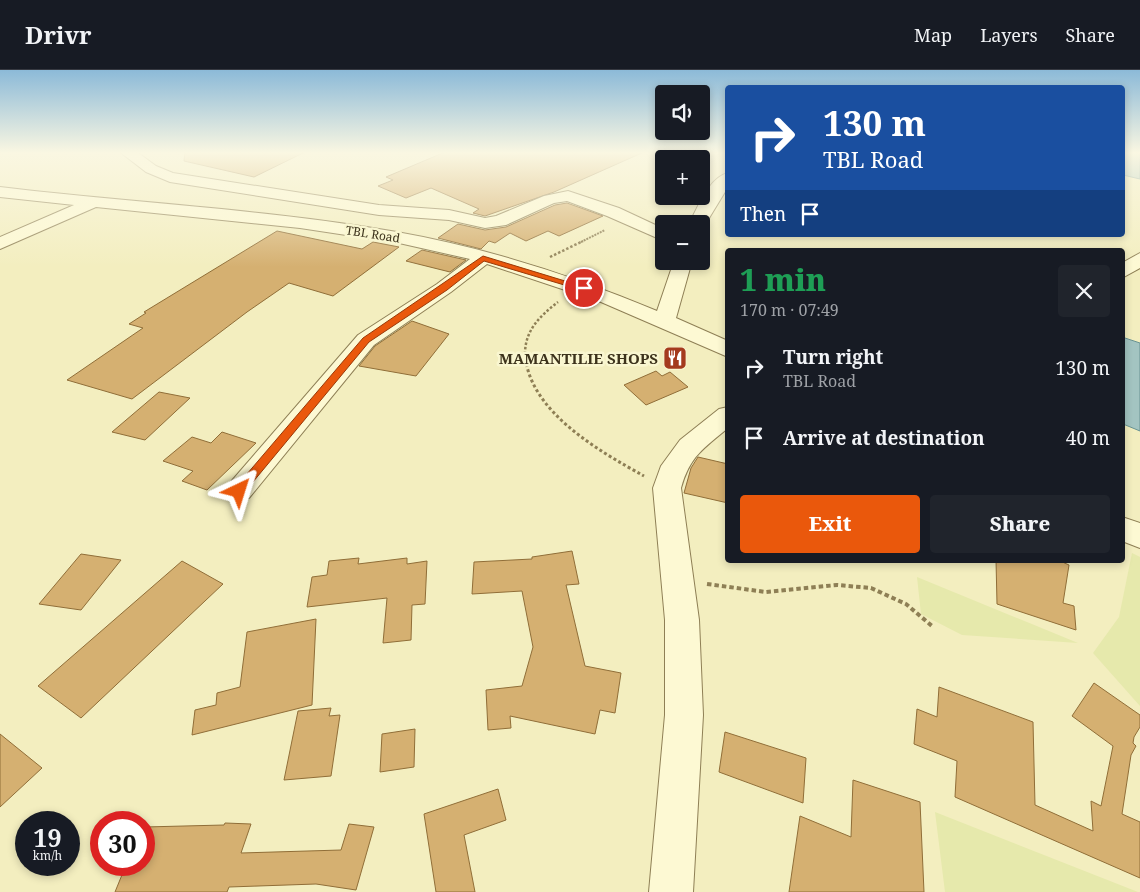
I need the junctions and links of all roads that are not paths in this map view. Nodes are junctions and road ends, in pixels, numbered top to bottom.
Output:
1 (255, 190) edge
2 (716, 190) edge
3 (1, 193) edge
4 (96, 202) junction
5 (702, 215) edge
6 (655, 232) edge
7 (0, 244) edge
8 (483, 258) junction
9 (1140, 259) edge
10 (680, 270) edge
11 (1125, 270) edge
12 (664, 322) junction
13 (725, 349) edge
14 (725, 417) edge
15 (239, 491) dead end
16 (1125, 529) edge
17 (1140, 536) edge
18 (671, 892) edge

1 - 6 street
2 - 5 street
3 - 4 street, TBL Road
4 - 7 street
4 - 8 street, TBL Road
8 - 12 street, TBL Road
8 - 15 street
9 - 11 street
10 - 12 street
12 - 13 street, TBL Road
14 - 18 street
16 - 17 street

